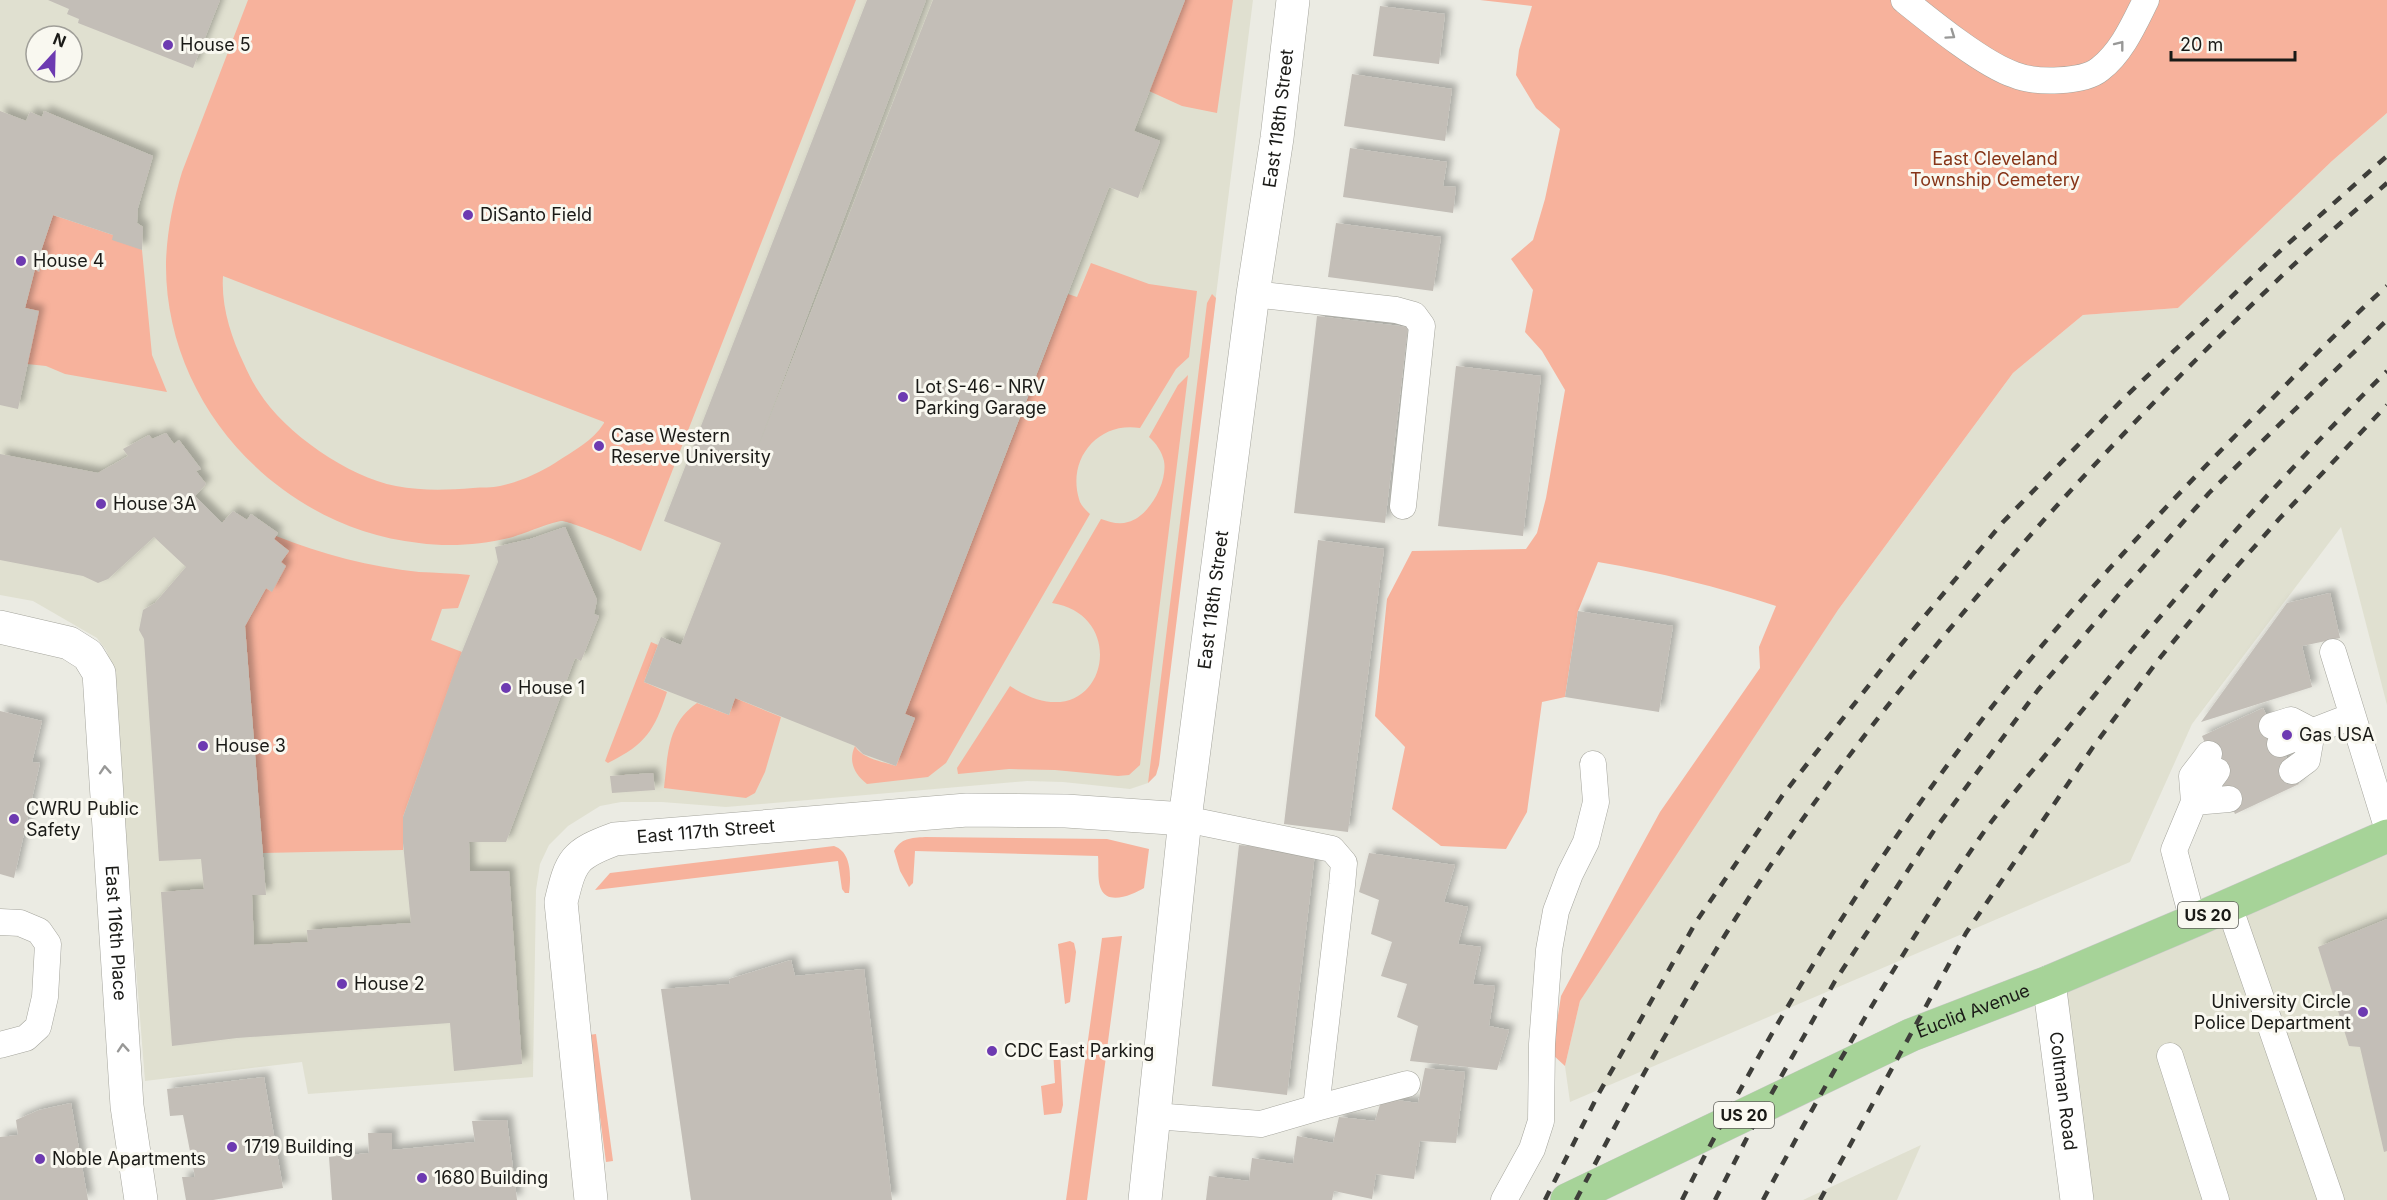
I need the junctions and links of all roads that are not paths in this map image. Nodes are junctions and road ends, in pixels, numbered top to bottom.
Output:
1 (1293, 0) edge
2 (1904, 0) edge
3 (2146, 0) edge
4 (1253, 294) junction
5 (1403, 506) dead end
6 (0, 627) edge
7 (2333, 652) dead end
8 (2352, 716) junction
9 (2312, 731) junction
10 (2276, 735) dead end
11 (2213, 763) dead end
12 (1593, 764) dead end
13 (2292, 771) dead end
14 (2229, 799) dead end
15 (2194, 802) junction
16 (1185, 819) junction
17 (2387, 828) edge
18 (2387, 836) edge
19 (2229, 906) junction
20 (2193, 921) junction
21 (0, 922) edge
22 (2049, 982) junction
23 (0, 1045) edge
24 (2170, 1056) dead end
25 (1407, 1084) dead end
26 (1316, 1108) junction
27 (1154, 1116) junction
28 (141, 1200) edge
29 (591, 1200) edge
30 (1145, 1200) edge
31 (1504, 1200) edge
32 (1567, 1200) edge
33 (2077, 1200) edge
34 (2216, 1200) edge
35 (2331, 1200) edge

1 - 4 street, East 118th Street
2 -> 3 lane
4 - 5 lane
4 - 16 street, East 118th Street
28 -> 6 street, East 116th Place
7 - 8 lane
8 - 9 lane
8 - 17 lane
9 - 10 lane
9 - 13 lane
11 - 15 lane
12 - 31 lane
14 - 15 lane
15 - 20 lane
16 - 26 lane
16 - 27 street, East 118th Street
16 - 29 street, East 117th Street
18 - 19 main road, Euclid Avenue / US 20
19 - 20 main road, Euclid Avenue / US 20
19 - 35 lane
20 - 22 main road, Euclid Avenue / US 20
21 - 23 lane
22 - 32 main road, Euclid Avenue / US 20
22 - 33 street, Coltman Road
24 - 34 lane
25 - 26 lane
26 - 27 lane
27 - 30 street, East 118th Street

